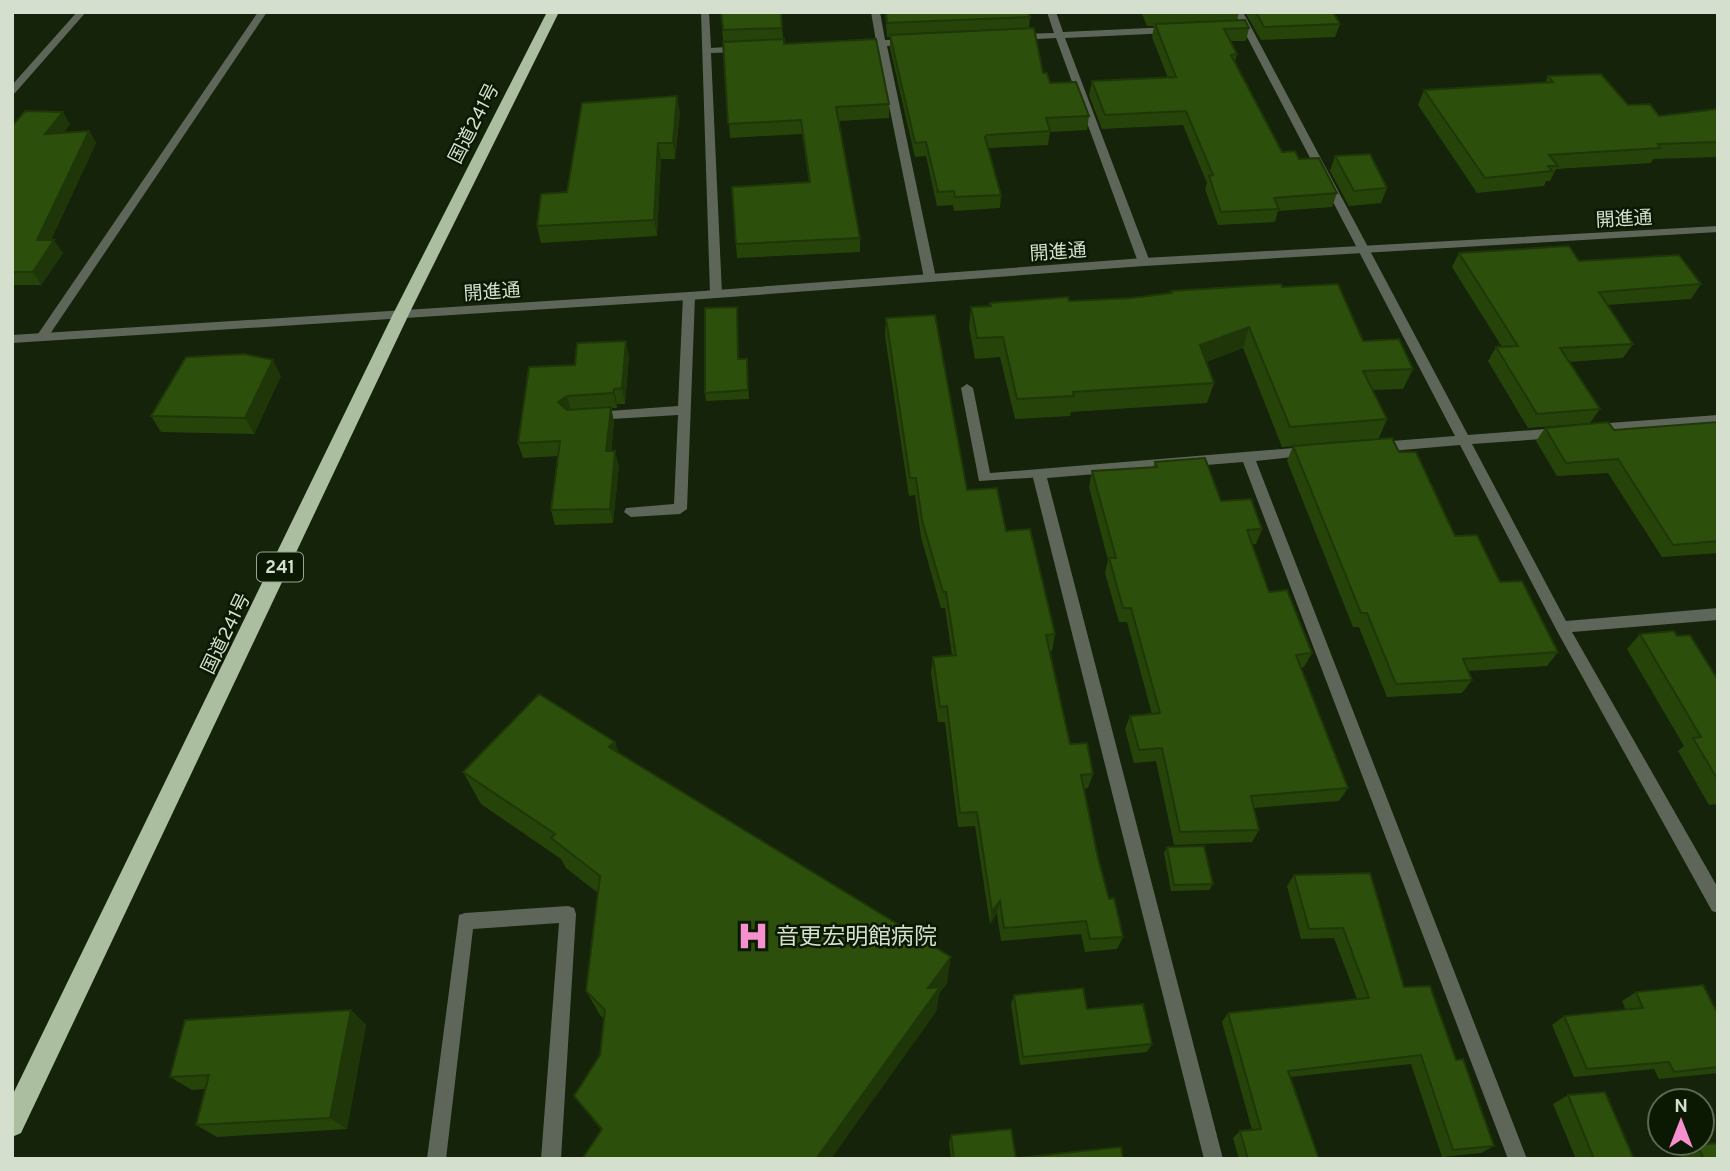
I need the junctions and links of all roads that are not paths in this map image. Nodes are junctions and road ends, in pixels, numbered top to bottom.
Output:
1 (82, 12) edge
2 (263, 12) edge
3 (553, 12) edge
4 (705, 12) edge
5 (875, 12) edge
6 (1051, 12) edge
7 (1238, 12) edge
8 (1179, 30) edge
9 (1059, 35) junction
10 (1005, 37) edge
11 (923, 41) edge
12 (881, 43) junction
13 (841, 45) edge
14 (747, 49) edge
15 (706, 51) junction
16 (12, 92) edge
17 (1718, 229) edge
18 (1363, 251) junction
19 (1144, 262) junction
20 (930, 278) junction
21 (716, 294) junction
22 (689, 296) junction
23 (401, 314) junction
24 (42, 337) junction
25 (12, 339) edge
26 (967, 388) dead end
27 (684, 410) junction
28 (584, 417) edge
29 (1718, 419) edge
30 (1463, 440) junction
31 (1369, 448) edge
32 (1328, 451) edge
33 (1248, 457) junction
34 (1039, 474) junction
35 (631, 512) dead end
36 (1718, 614) edge
37 (1562, 627) junction
38 (1710, 878) edge
39 (1718, 905) edge
40 (12, 1124) edge
41 (436, 1159) edge
42 (551, 1159) edge
43 (1214, 1159) edge
44 (1518, 1159) edge

1 - 16 street
2 - 24 street
3 - 23 highway, 国道241号 / 241
4 - 15 street
5 - 12 street
6 - 9 street
7 - 18 street
8 - 9 street
9 - 10 street
9 - 19 street
11 - 12 street
12 - 13 street
12 - 20 street
14 - 15 street
15 - 21 street
17 - 18 street, 開進通
18 - 19 street, 開進通
18 - 30 street
19 - 20 street, 開進通
20 - 21 street, 開進通
21 - 22 street, 開進通
22 - 23 street, 開進通
22 - 27 street
23 - 24 street, 開進通
23 - 40 highway, 国道241号 / 241
24 - 25 street, 開進通
26 - 34 street
27 - 28 street
27 - 35 street
29 - 30 street
30 - 31 street
30 - 37 street
32 - 33 street
33 - 34 street
33 - 44 street
34 - 43 street
36 - 37 street
37 - 38 street
38 - 39 street
41 - 42 street

